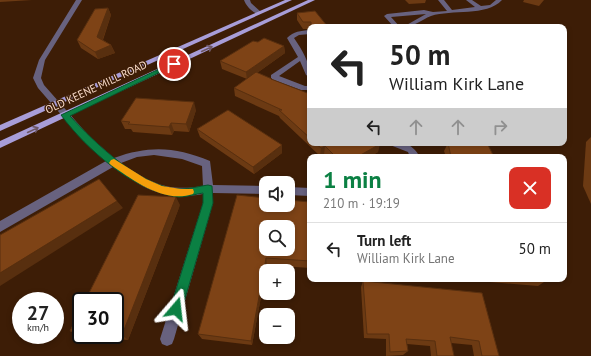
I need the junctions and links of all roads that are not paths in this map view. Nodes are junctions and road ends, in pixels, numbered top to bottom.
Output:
1 (80, 0) edge
2 (246, 0) edge
3 (289, 0) edge
4 (312, 0) edge
5 (440, 0) edge
6 (469, 0) edge
7 (499, 0) edge
8 (480, 8) junction
9 (450, 10) junction
10 (259, 13) junction
11 (433, 14) junction
12 (394, 24) edge
13 (412, 24) edge
14 (307, 32) edge
15 (302, 57) junction
16 (307, 68) edge
17 (307, 88) edge
18 (56, 104) junction
19 (65, 115) junction
20 (0, 128) edge
21 (0, 145) edge
22 (400, 146) edge
23 (413, 152) edge
24 (113, 162) junction
25 (208, 188) junction
26 (259, 190) edge
27 (295, 191) edge
28 (307, 192) edge
29 (0, 227) edge
30 (167, 339) dead end

1 - 18 street
2 - 10 street
3 - 10 main road, OLD KEENE MILL ROAD
19 -> 4 main road, OLD KEENE MILL ROAD
5 - 9 street
6 - 8 street
7 - 8 street
8 - 9 street
9 - 11 street
10 - 18 main road, OLD KEENE MILL ROAD
11 - 12 street
11 - 13 street
14 - 15 street
15 - 16 street
15 - 17 street
18 - 19 street
18 - 20 main road, OLD KEENE MILL ROAD
21 -> 19 main road, OLD KEENE MILL ROAD
19 - 24 street
22 - 23 street
24 - 25 street
24 - 25 street
24 - 29 street
25 - 26 street
25 - 30 street
27 - 28 street

